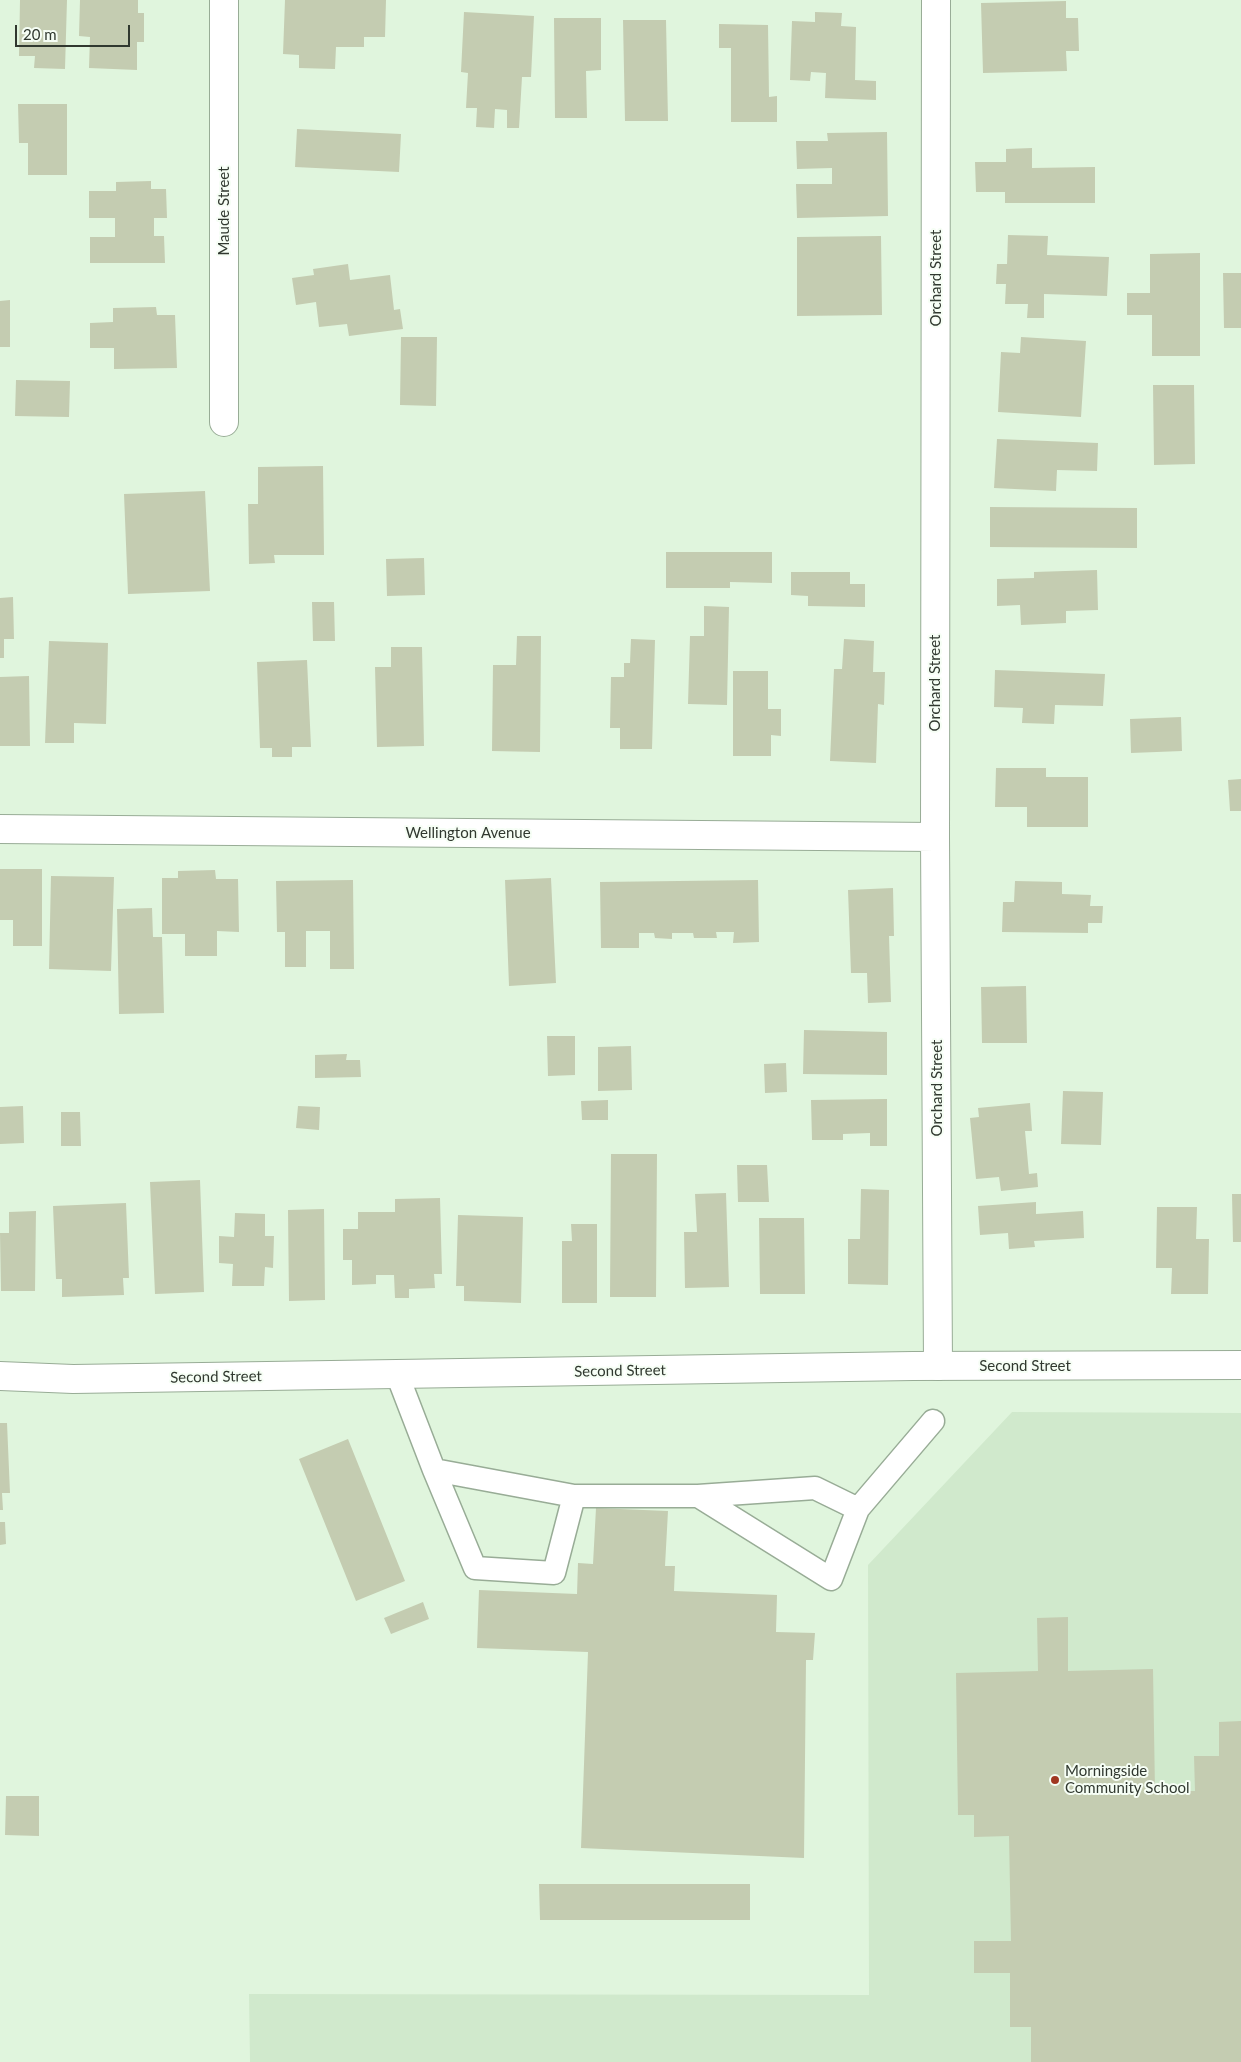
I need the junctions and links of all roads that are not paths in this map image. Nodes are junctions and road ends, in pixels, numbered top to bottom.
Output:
1 (224, 0) edge
2 (936, 0) edge
3 (224, 422) dead end
4 (0, 829) edge
5 (935, 837) junction
6 (1241, 1365) edge
7 (938, 1366) junction
8 (397, 1374) junction
9 (0, 1376) edge
10 (934, 1421) dead end
11 (434, 1470) junction
12 (574, 1496) junction
13 (698, 1496) junction
14 (858, 1509) junction

1 - 3 street, Maude Street
2 - 5 street, Orchard Street
4 - 5 street, Wellington Avenue
5 - 7 street, Orchard Street
6 - 7 street, Second Street
7 - 8 street, Second Street
8 - 9 street, Second Street
8 - 11 lane
10 - 14 lane
11 - 12 lane
11 - 12 lane
12 - 13 lane
13 - 14 lane
13 - 14 lane

